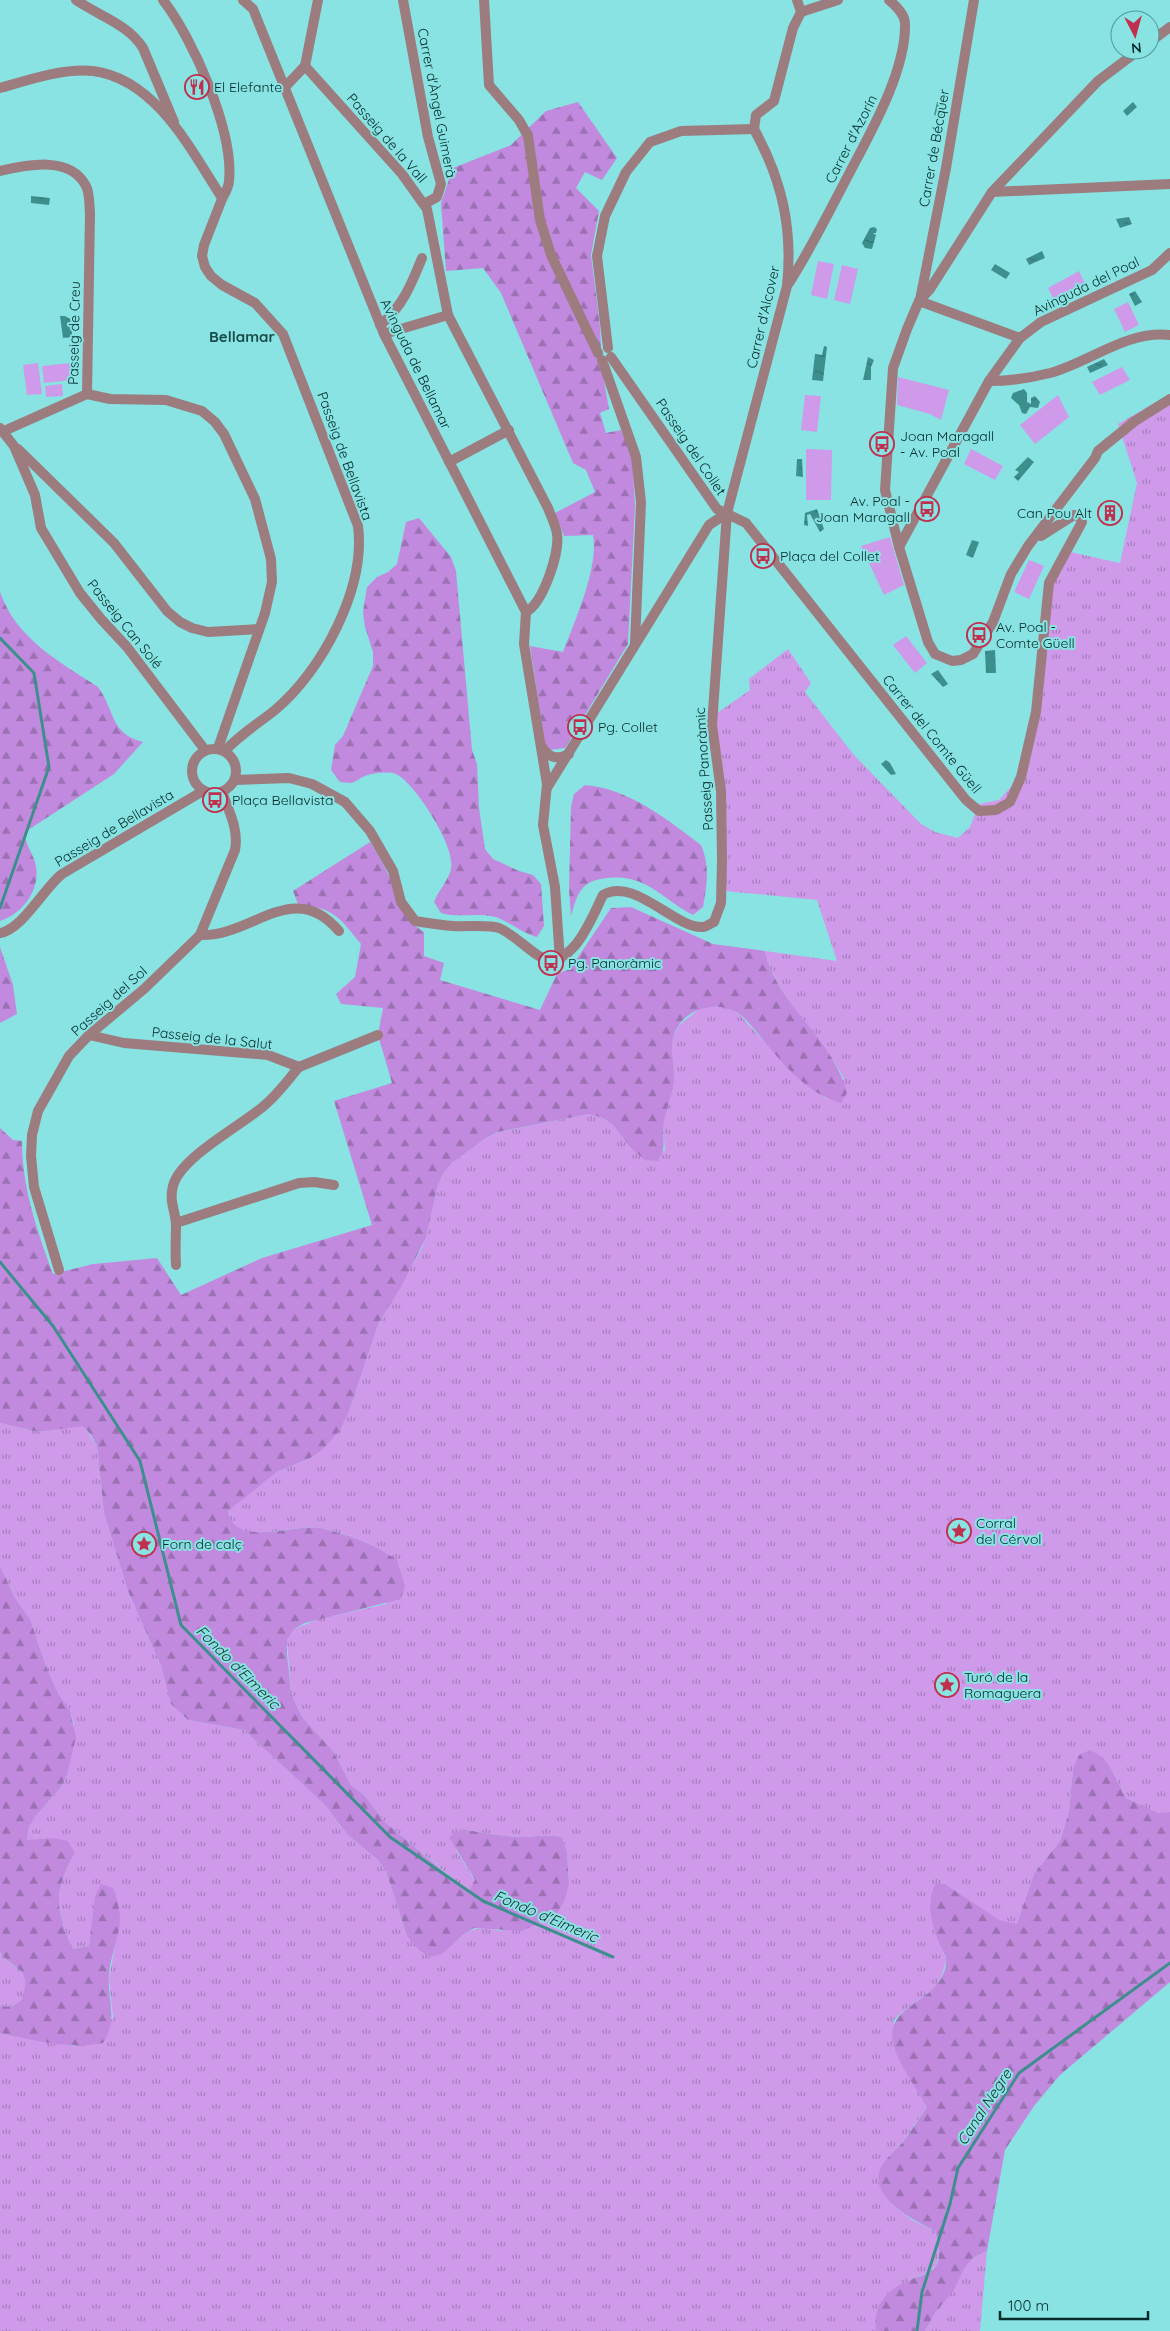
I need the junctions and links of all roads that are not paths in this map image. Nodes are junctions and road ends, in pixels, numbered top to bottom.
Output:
1 (76, 0) edge
2 (163, 0) edge
3 (244, 0) edge
4 (318, 0) edge
5 (403, 0) edge
6 (484, 0) edge
7 (797, 0) edge
8 (838, 0) edge
9 (889, 0) edge
10 (974, 0) edge
11 (254, 5) edge
12 (801, 12) junction
13 (1170, 26) edge
14 (1160, 34) edge
15 (1126, 60) edge
16 (305, 66) junction
17 (285, 87) junction
18 (0, 88) edge
19 (176, 127) junction
20 (754, 129) junction
21 (0, 171) edge
22 (1170, 184) edge
23 (992, 192) junction
24 (222, 198) junction
25 (424, 204) junction
26 (1170, 253) edge
27 (422, 258) dead end
28 (787, 286) junction
29 (919, 301) junction
30 (448, 315) junction
31 (382, 330) junction
32 (1170, 335) edge
33 (1020, 338) junction
34 (605, 355) junction
35 (990, 382) junction
36 (87, 394) junction
37 (1170, 399) edge
38 (2, 429) edge
39 (509, 430) junction
40 (14, 446) junction
41 (449, 462) junction
42 (727, 513) junction
43 (1028, 546) junction
44 (899, 547) junction
45 (542, 592) junction
46 (521, 601) junction
47 (526, 612) junction
48 (636, 619) junction
49 (650, 620) junction
50 (259, 629) junction
51 (635, 645) junction
52 (540, 744) junction
53 (205, 750) junction
54 (222, 750) junction
55 (570, 753) junction
56 (235, 780) junction
57 (547, 788) junction
58 (203, 791) junction
59 (222, 792) junction
60 (339, 931) dead end
61 (0, 933) edge
62 (200, 935) junction
63 (560, 960) junction
64 (89, 1035) junction
65 (378, 1035) dead end
66 (299, 1067) junction
67 (334, 1185) dead end
68 (176, 1222) junction
69 (176, 1266) dead end
70 (59, 1270) dead end

1 - 19 street
2 - 24 street, Passeig de Bellavista
3 - 11 street, Avinguda de Bellamar
4 - 16 street
5 - 25 street, Carrer d'Àngel Guimerà
6 - 34 street
7 - 12 street
8 - 12 street
9 - 28 street, Carrer d'Azorín
10 - 29 street, Carrer de Bécquer
11 - 17 street, Avinguda de Bellamar
12 - 20 street
13 - 14 street
15 - 23 street
16 - 17 street
16 - 25 street, Passeig de la Vall
17 - 31 street, Avinguda de Bellamar
18 - 19 street
19 - 24 street
20 - 28 street, Carrer d'Alcover
20 - 34 street
21 - 36 street, Passeig de Creu
22 - 23 street
23 - 29 street
24 - 54 street, Passeig de Bellavista
25 - 30 street, Passeig de la Vall
26 - 33 street, Avinguda del Poal
27 - 31 street
28 - 42 street, Carrer d'Alcover
29 - 33 street
29 - 44 street
30 - 31 street
30 - 39 street, Passeig de la Vall
31 - 41 street, Avinguda de Bellamar
32 - 35 street
33 - 35 street, Avinguda del Poal
34 - 42 street, Passeig del Collet
34 - 48 street
35 - 44 street, Avinguda del Poal
36 - 38 street
36 - 50 street, Passeig de Creu
37 - 43 street
38 - 40 street, Passeig Can Solé
39 - 41 street
39 - 45 street, Passeig de la Vall
40 - 50 street
40 - 53 street, Passeig Can Solé
41 - 46 street, Avinguda de Bellamar
42 - 43 street, Carrer del Comte Güell
42 - 49 street, Passeig del Collet
42 - 63 street, Passeig Panoràmic
43 - 44 street
45 - 46 street
45 - 47 street, Passeig de la Vall
46 - 47 street, Avinguda de Bellamar
47 - 52 street, Avinguda de Bellamar
48 - 49 street
48 - 51 street
49 - 51 street, Passeig del Collet
50 - 54 street, Passeig de Creu
51 - 55 street, Passeig del Collet
52 - 55 street
52 - 57 street, Avinguda de Bellamar
53 - 54 street
53 - 58 street
54 - 56 street
55 - 57 street, Passeig del Collet
56 - 59 street
56 - 63 street
57 - 63 street, Avinguda de Bellamar
58 - 59 street
58 - 61 street, Passeig de Bellavista
59 - 62 street, Passeig del Sol
60 - 62 street
62 - 64 street, Passeig del Sol
64 - 66 street, Passeig de la Salut
64 - 70 street, Passeig del Sol
65 - 66 street
66 - 68 street
67 - 68 street
68 - 69 street

